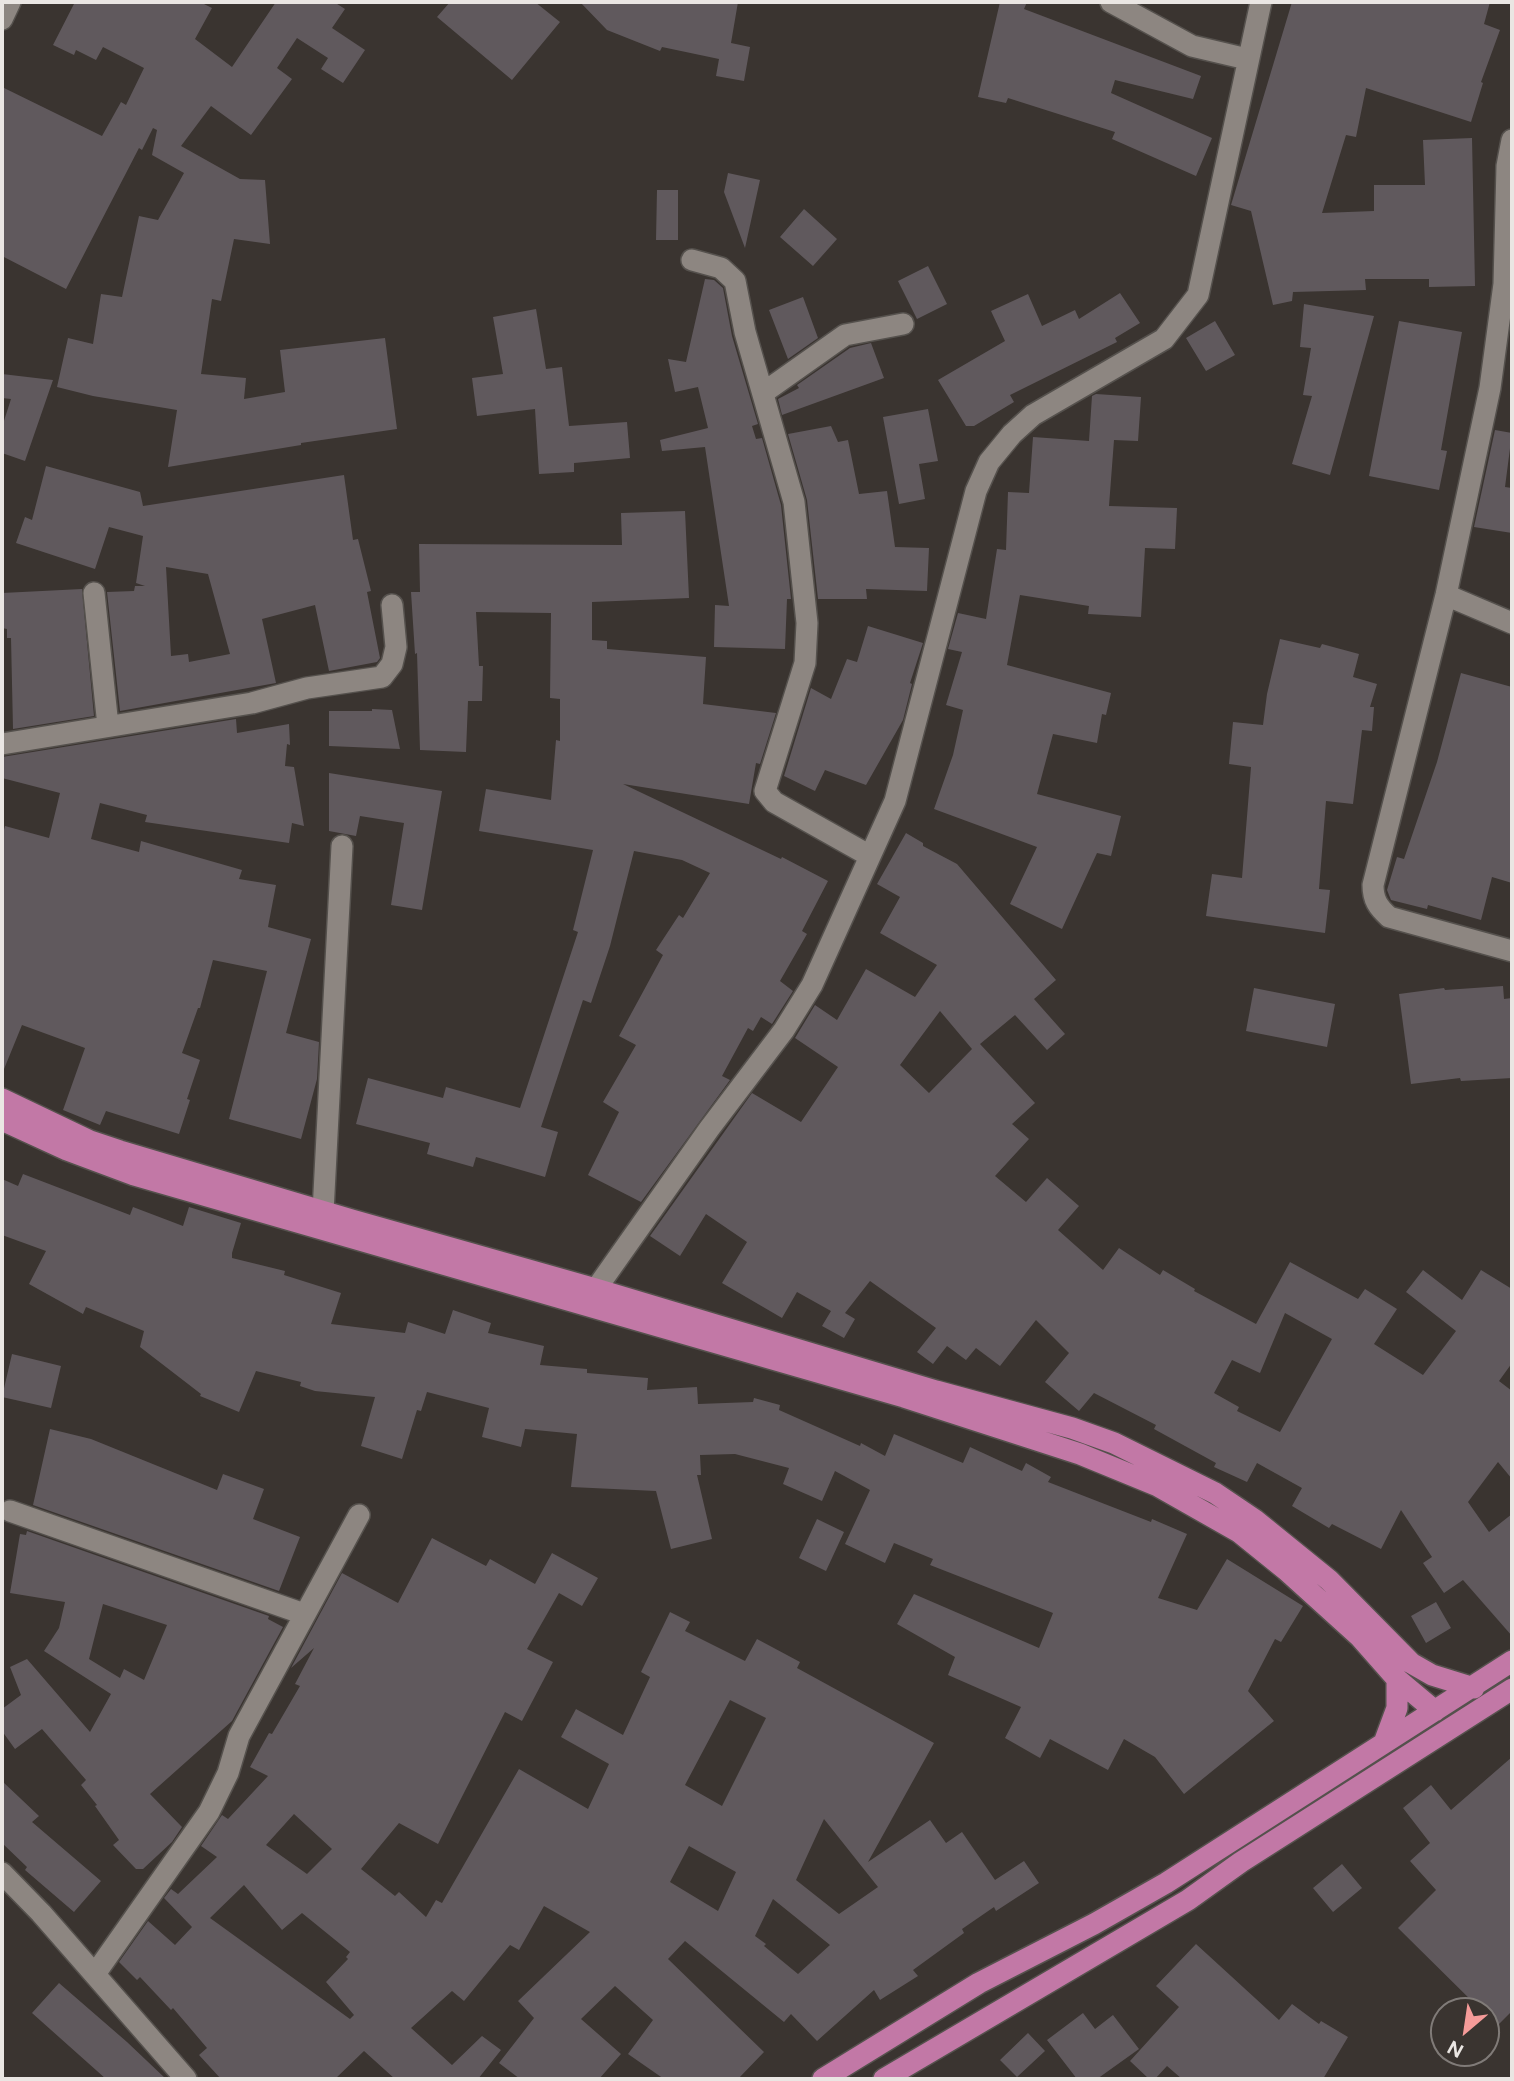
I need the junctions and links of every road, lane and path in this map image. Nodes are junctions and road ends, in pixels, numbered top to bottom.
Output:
1 (10, 2) edge
2 (1111, 2) edge
3 (1261, 2) edge
4 (2, 19) edge
5 (1247, 59) junction
6 (1512, 140) edge
7 (692, 260) dead end
8 (903, 324) dead end
9 (763, 393) junction
10 (94, 593) dead end
11 (1446, 595) junction
12 (392, 605) dead end
13 (1512, 623) edge
14 (108, 726) junction
15 (2, 744) edge
16 (342, 846) dead end
17 (870, 856) junction
18 (1512, 951) edge
19 (2, 1099) edge
20 (2, 1120) edge
21 (323, 1212) junction
22 (596, 1289) junction
23 (10, 1511) dead end
24 (359, 1515) dead end
25 (304, 1614) junction
26 (1512, 1661) edge
27 (1397, 1679) junction
28 (1474, 1688) junction
29 (1512, 1689) edge
30 (1435, 1711) junction
31 (1384, 1743) junction
32 (2, 1873) edge
33 (94, 1974) junction
34 (979, 1983) junction
35 (996, 2012) junction
36 (186, 2079) edge
37 (823, 2079) edge
38 (884, 2079) edge

1 - 4 street
2 - 5 street
3 - 5 street
5 - 17 street
6 - 11 street
7 - 9 street
8 - 9 street
9 - 17 street
10 - 14 street
11 - 13 street
11 - 18 street
12 - 14 street
14 - 15 street
16 - 21 street
17 - 22 street
19 - 21 main road
20 - 27 main road
21 - 22 main road
22 - 28 main road
23 - 25 street
24 - 25 street
25 - 33 street
26 - 28 main road
27 - 30 main road
27 - 31 main road
28 - 30 main road
29 - 35 main road
30 - 31 main road
31 - 34 main road
32 - 33 street
33 - 36 street
34 - 35 main road
34 - 37 main road
35 - 38 main road

